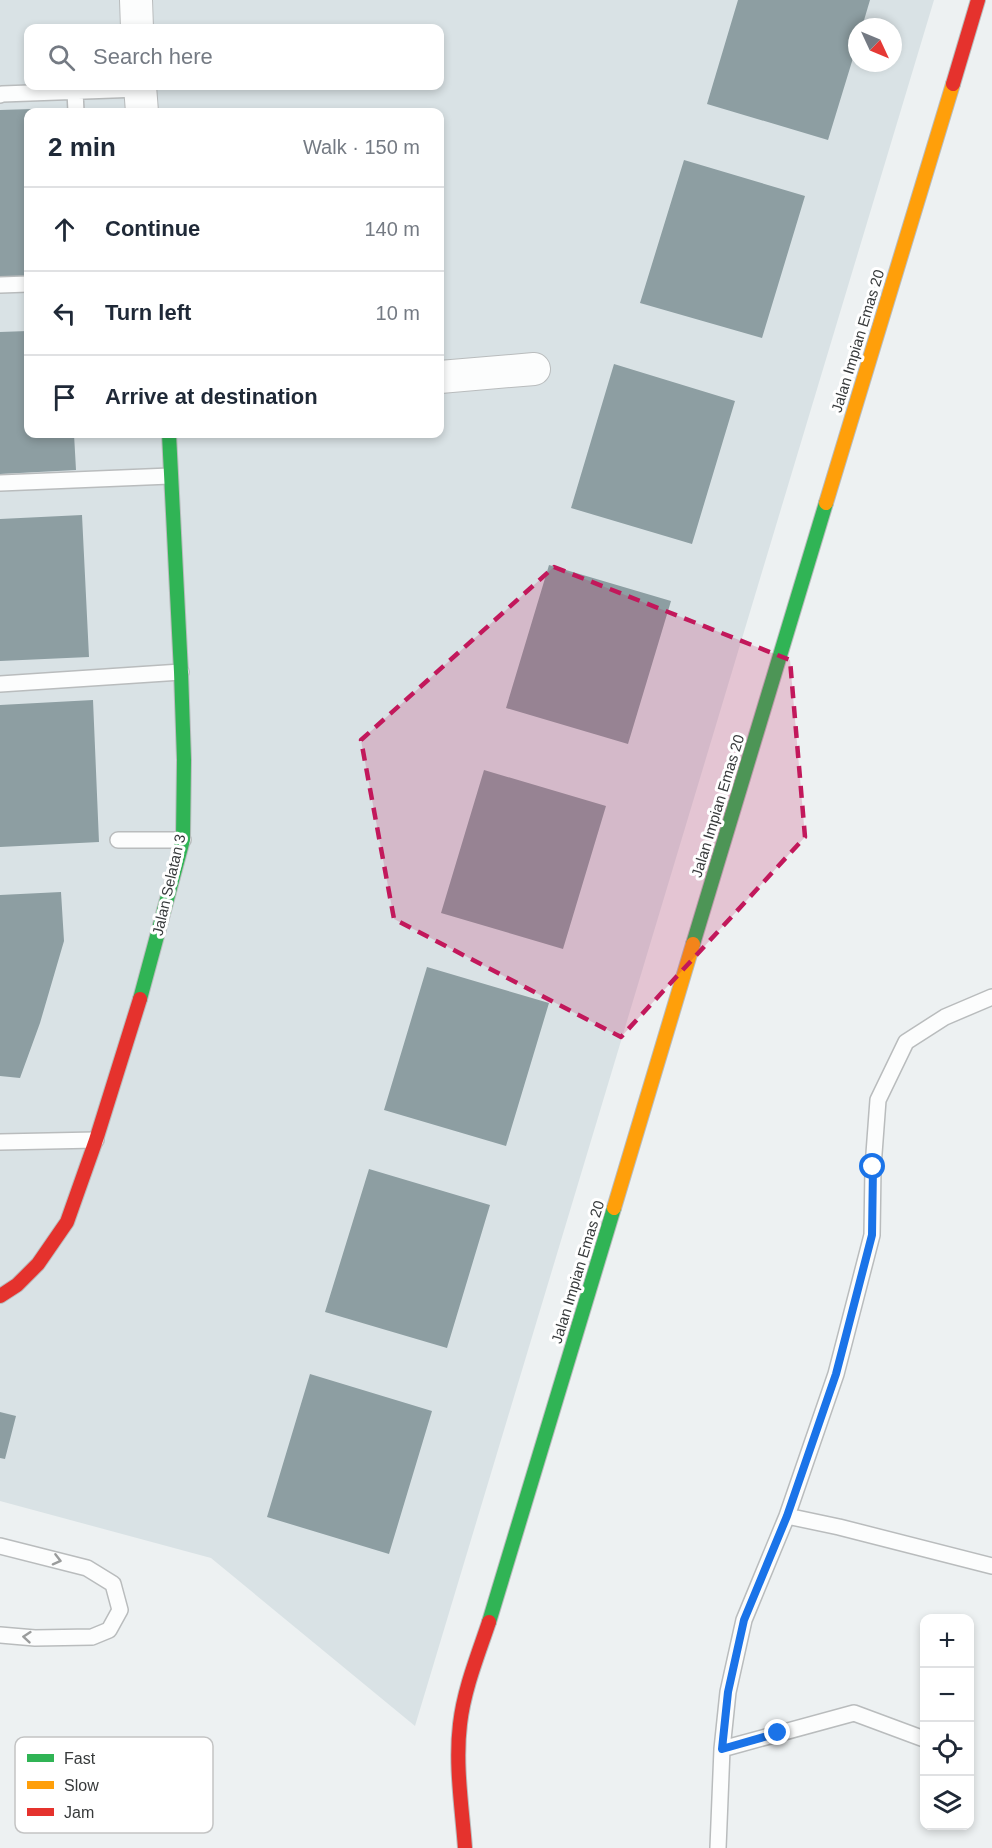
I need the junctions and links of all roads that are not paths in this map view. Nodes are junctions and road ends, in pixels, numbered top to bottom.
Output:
1 (136, 0) edge
2 (978, 0) edge
3 (137, 24) edge
4 (75, 91) junction
5 (0, 95) edge
6 (140, 96) edge
7 (76, 108) edge
8 (24, 284) edge
9 (0, 285) edge
10 (534, 369) dead end
11 (444, 377) edge
12 (169, 438) edge
13 (170, 476) junction
14 (0, 483) edge
15 (181, 672) junction
16 (0, 684) edge
17 (118, 840) dead end
18 (183, 840) junction
19 (992, 997) edge
20 (96, 1140) junction
21 (0, 1142) edge
22 (0, 1296) edge
23 (787, 1516) junction
24 (0, 1546) edge
25 (992, 1566) edge
26 (0, 1635) edge
27 (920, 1738) edge
28 (722, 1749) junction
29 (465, 1848) edge
30 (718, 1848) edge

1 - 3 street
2 - 29 street, Jalan Impian Emas 20
4 - 5 lane
4 - 6 lane
4 - 7 lane
8 - 9 lane
10 - 11 street
12 - 13 street, Jalan Selatan 3
13 - 14 lane
13 - 15 street, Jalan Selatan 3
15 - 16 lane
15 - 18 street, Jalan Selatan 3
17 - 18 lane
18 - 20 street, Jalan Selatan 3
19 - 23 lane
20 - 21 lane
20 - 22 street, Jalan Selatan 3
23 - 25 lane
23 - 28 lane
24 -> 26 lane
27 - 28 lane
28 - 30 lane

